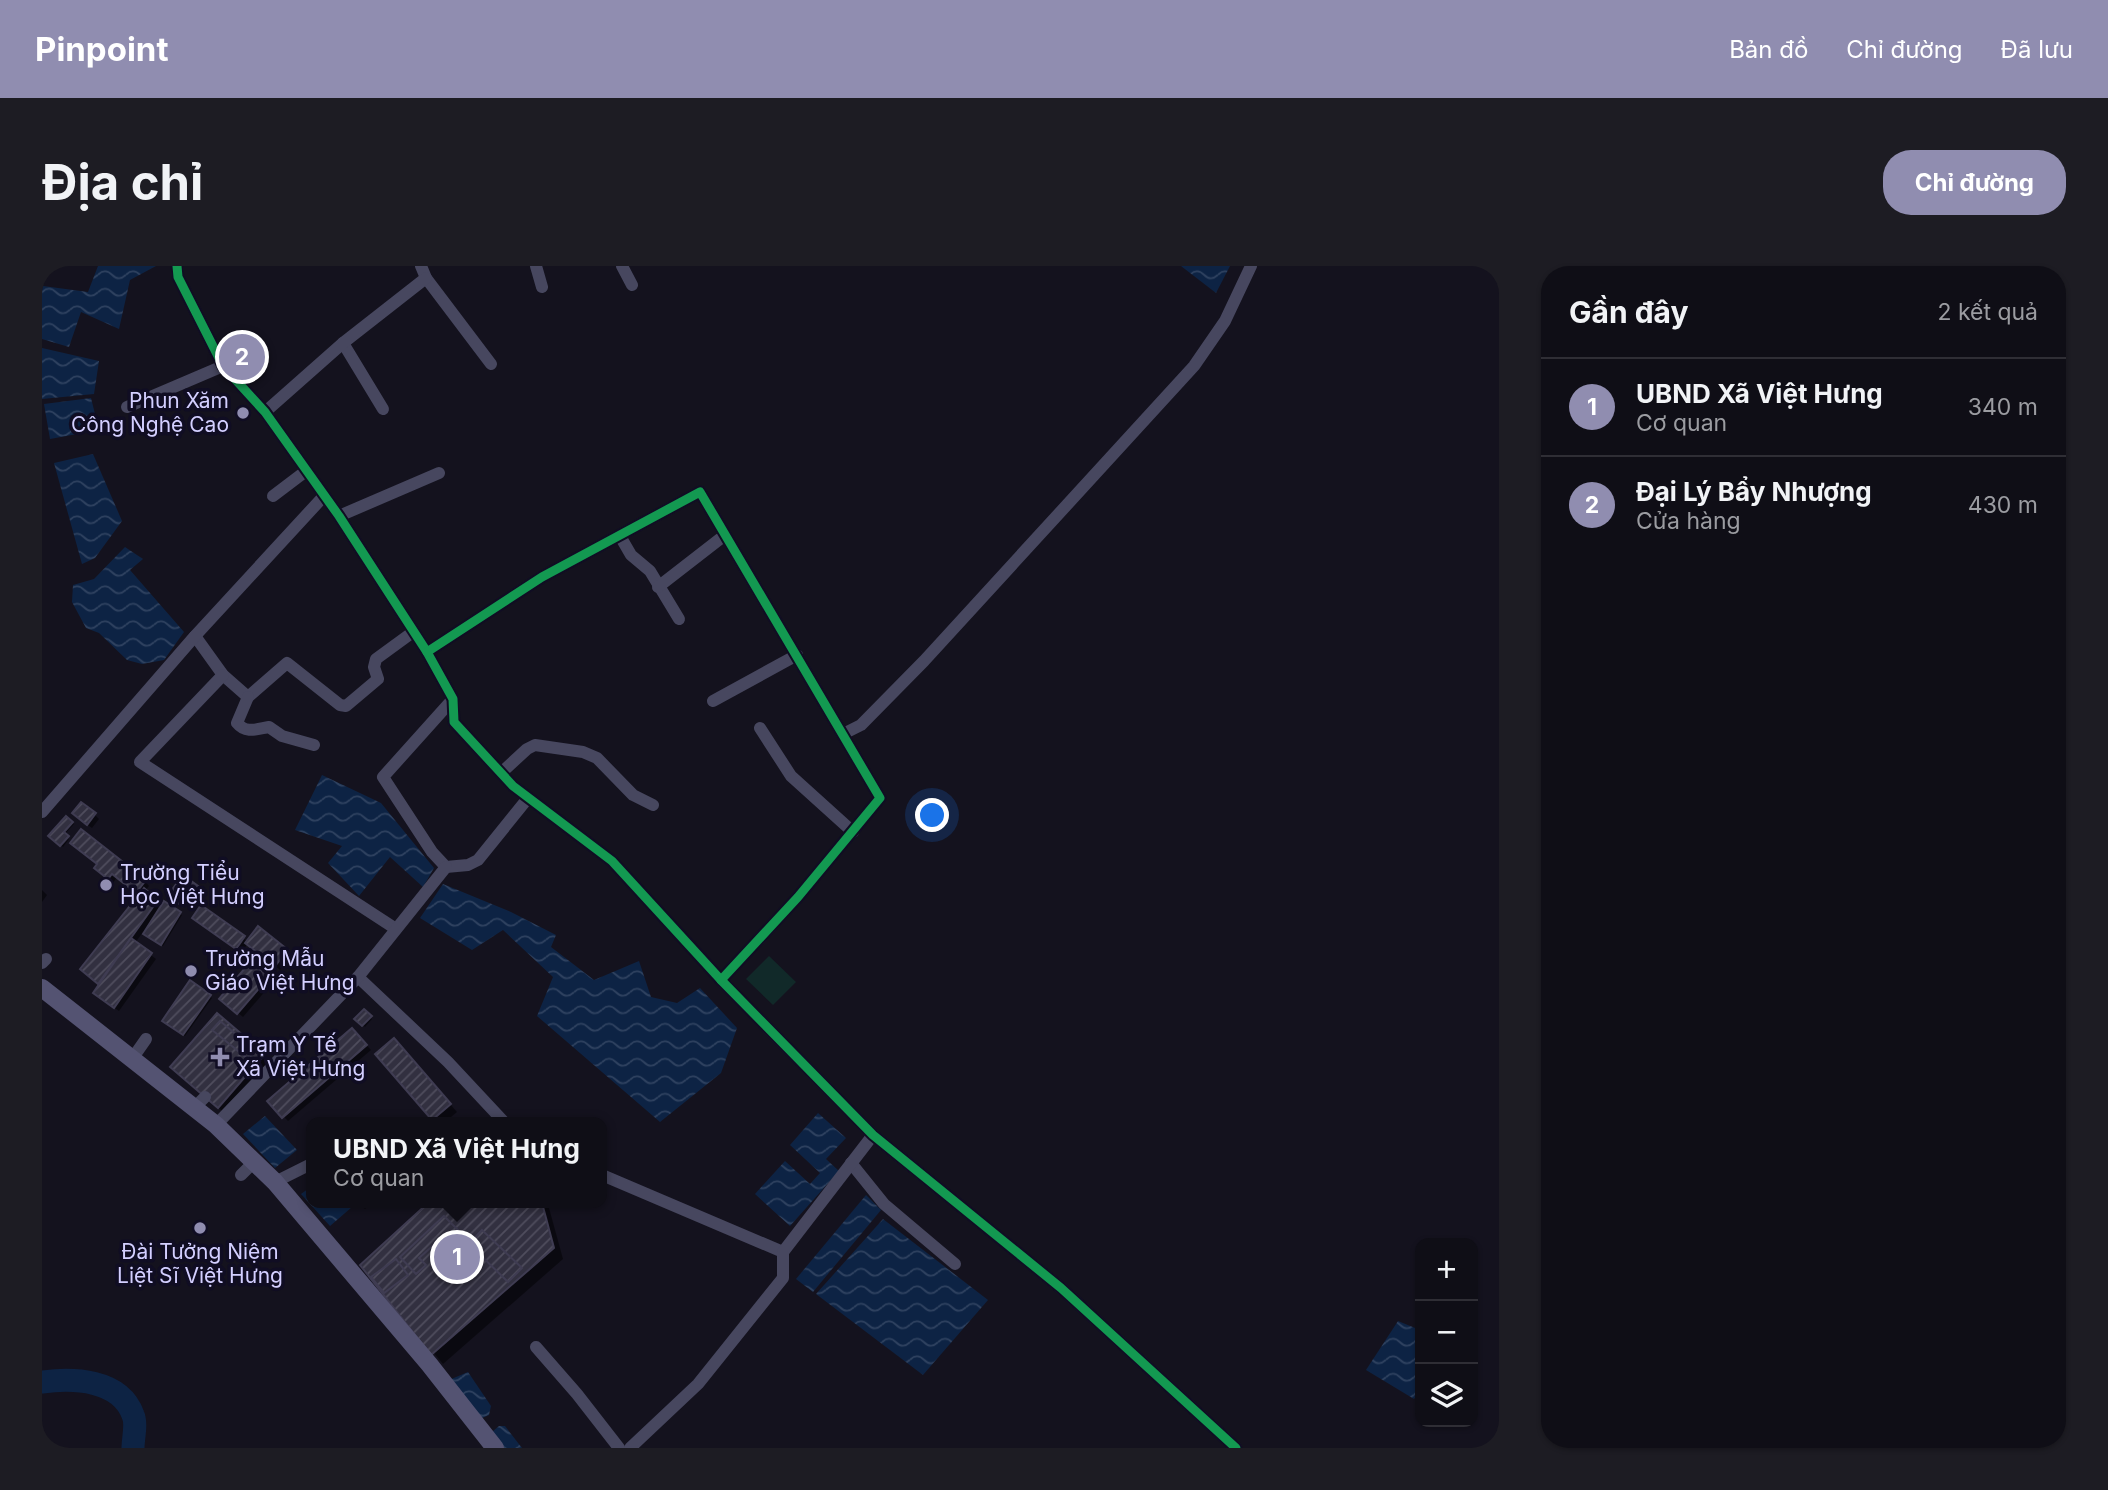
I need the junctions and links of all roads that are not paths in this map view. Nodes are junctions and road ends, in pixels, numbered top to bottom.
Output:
1 (177, 266) edge
2 (536, 266) edge
3 (622, 266) edge
4 (1251, 266) edge
5 (424, 272) edge
6 (632, 285) dead end
7 (542, 287) dead end
8 (343, 342) junction
9 (491, 364) dead end
10 (223, 366) junction
11 (127, 407) dead end
12 (383, 409) dead end
13 (265, 412) junction
14 (306, 471) junction
15 (439, 473) dead end
16 (273, 496) dead end
17 (323, 496) junction
18 (339, 516) junction
19 (725, 535) junction
20 (620, 536) junction
21 (658, 587) junction
22 (679, 619) dead end
23 (413, 632) junction
24 (195, 636) junction
25 (427, 652) junction
26 (797, 655) junction
27 (223, 675) junction
28 (248, 697) junction
29 (453, 699) junction
30 (713, 701) dead end
31 (760, 728) dead end
32 (843, 734) junction
33 (314, 745) dead end
34 (501, 773) junction
35 (528, 798) junction
36 (653, 805) dead end
37 (42, 812) edge
38 (853, 832) junction
39 (446, 867) junction
40 (396, 929) junction
41 (358, 977) junction
42 (721, 980) junction
43 (42, 988) edge
44 (146, 1039) dead end
45 (132, 1059) junction
46 (499, 1117) edge
47 (216, 1125) junction
48 (873, 1135) junction
49 (254, 1161) junction
50 (851, 1163) junction
51 (306, 1166) edge
52 (241, 1175) dead end
53 (607, 1177) edge
54 (275, 1182) junction
55 (782, 1252) junction
56 (955, 1264) dead end
57 (536, 1347) dead end
58 (495, 1448) edge
59 (618, 1448) edge
60 (630, 1448) edge
61 (1236, 1448) edge

1 - 10 street
2 - 7 street
3 - 6 street
4 - 32 street
5 - 8 street
5 - 9 street
8 - 12 street
8 - 13 street
10 - 11 street
10 - 13 street
13 - 14 street
14 - 16 street
14 - 17 street
15 - 18 street
17 - 18 street
17 - 24 street
18 - 23 street
19 - 20 street
19 - 21 street
19 - 26 street
20 - 21 street
20 - 25 street
21 - 22 street
23 - 25 street
23 - 28 street
24 - 27 street
24 - 37 street
25 - 29 street
26 - 30 street
26 - 32 street
27 - 28 street
27 - 40 street
28 - 33 street
29 - 34 street
29 - 39 street
31 - 38 street
32 - 38 street
34 - 35 street
34 - 36 street
35 - 39 street
35 - 42 street
38 - 42 street
39 - 40 street
40 - 41 street
41 - 46 street
41 - 47 street
42 - 48 street
43 - 45 main road
44 - 45 street
45 - 47 main road
47 - 49 main road
48 - 50 street
48 - 61 street
49 - 52 street
49 - 54 main road
50 - 55 street
50 - 56 street
51 - 54 street
53 - 55 street
54 - 58 main road
55 - 60 street
57 - 59 street

